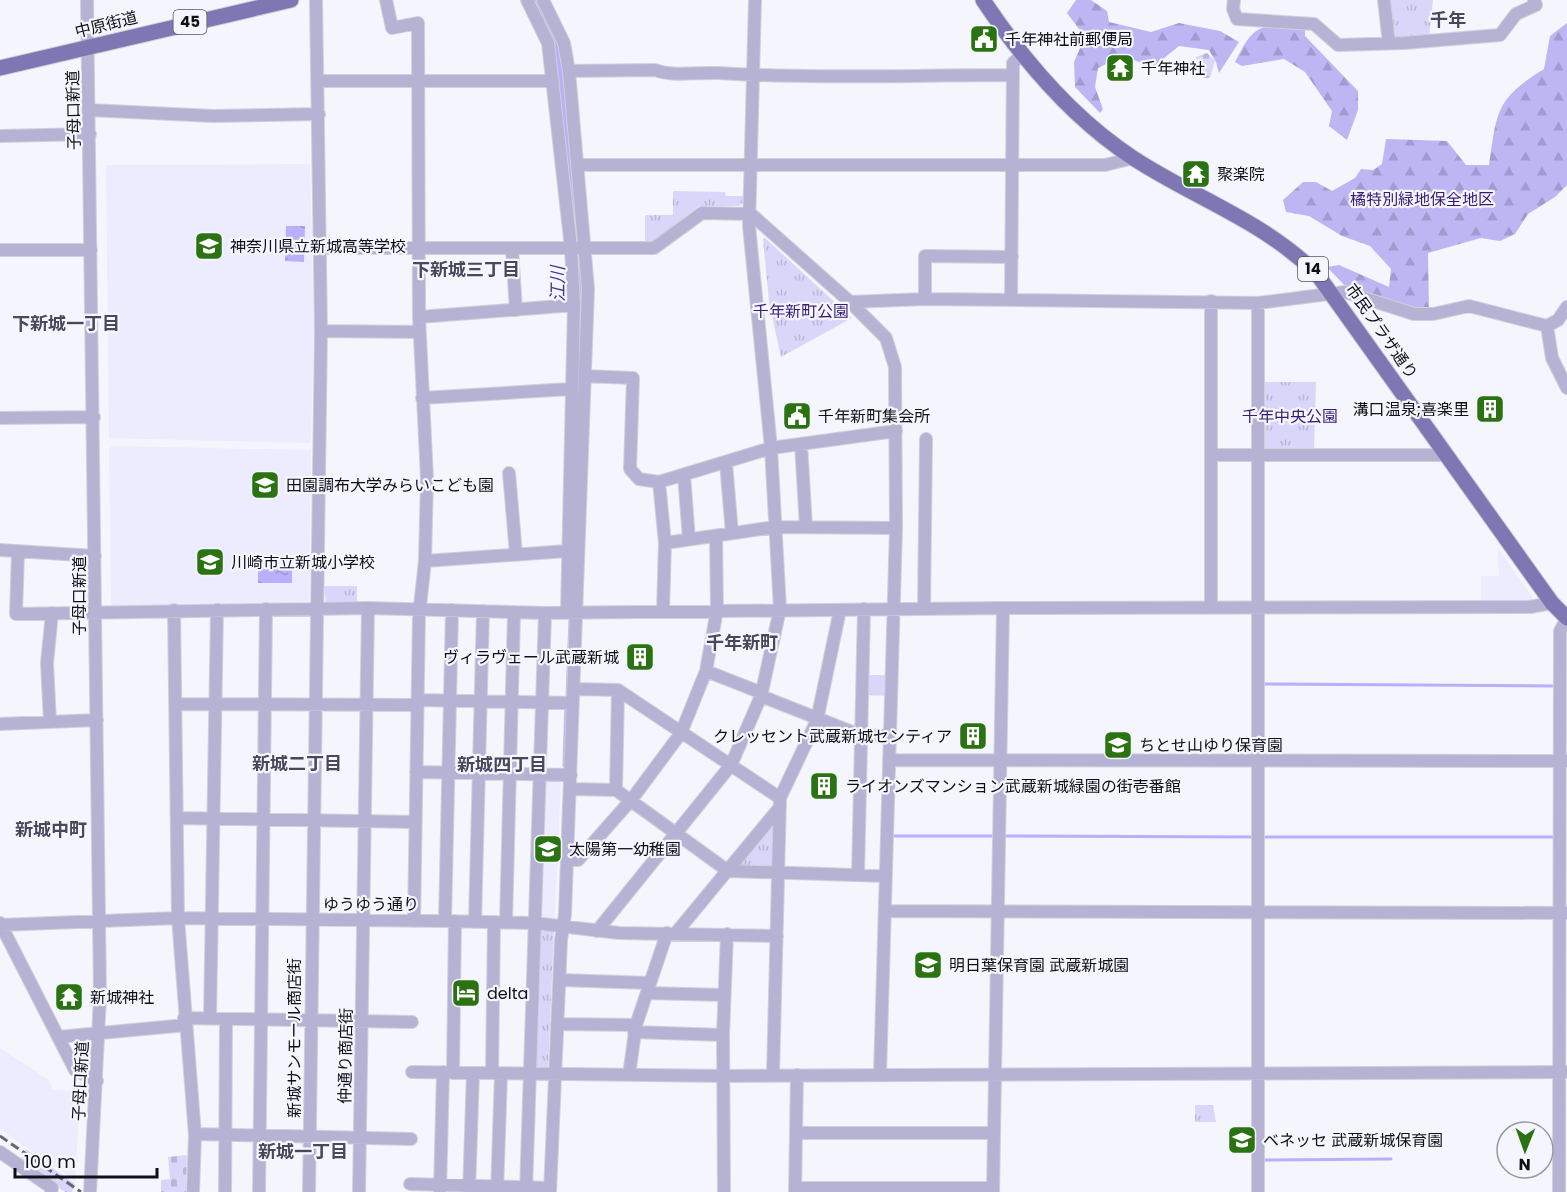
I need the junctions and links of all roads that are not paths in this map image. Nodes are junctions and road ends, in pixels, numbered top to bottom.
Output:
1 (87, 0) edge
2 (291, 0) edge
3 (316, 0) edge
4 (386, 0) edge
5 (527, 0) edge
6 (543, 0) edge
7 (755, 0) edge
8 (983, 0) edge
9 (1234, 0) edge
10 (1384, 0) edge
11 (1534, 0) edge
12 (1389, 44) junction
13 (88, 47) junction
14 (1022, 55) junction
15 (0, 68) edge
16 (569, 71) junction
17 (753, 75) junction
18 (1012, 75) junction
19 (318, 81) junction
20 (418, 81) junction
21 (553, 81) junction
22 (89, 110) junction
23 (319, 114) junction
24 (90, 134) junction
25 (0, 136) edge
26 (1132, 158) junction
27 (1013, 164) junction
28 (578, 165) junction
29 (751, 165) junction
30 (751, 214) junction
31 (319, 248) junction
32 (419, 248) junction
33 (570, 248) junction
34 (584, 248) junction
35 (512, 249) junction
36 (0, 250) edge
37 (91, 250) junction
38 (1012, 257) junction
39 (1334, 294) junction
40 (925, 299) junction
41 (1011, 300) junction
42 (1211, 301) junction
43 (850, 302) junction
44 (1258, 303) junction
45 (574, 305) junction
46 (1567, 307) edge
47 (516, 310) junction
48 (418, 317) junction
49 (1547, 326) junction
50 (321, 331) junction
51 (419, 332) junction
52 (577, 384) junction
53 (1567, 388) edge
54 (422, 398) junction
55 (93, 417) junction
56 (0, 418) edge
57 (896, 431) junction
58 (926, 439) dead end
59 (801, 444) junction
60 (771, 448) junction
61 (1211, 455) junction
62 (1257, 455) junction
63 (1447, 455) junction
64 (726, 463) junction
65 (509, 473) dead end
66 (684, 475) junction
67 (659, 482) junction
68 (775, 527) junction
69 (806, 527) junction
70 (896, 528) junction
71 (732, 533) junction
72 (717, 536) junction
73 (689, 539) junction
74 (665, 543) junction
75 (0, 550) edge
76 (18, 551) junction
77 (567, 551) junction
78 (516, 554) junction
79 (95, 556) junction
80 (425, 561) junction
81 (1552, 603) junction
82 (1211, 607) junction
83 (1257, 607) junction
84 (368, 608) junction
85 (1003, 608) junction
86 (266, 609) junction
87 (317, 609) junction
88 (420, 609) junction
89 (780, 609) junction
90 (864, 609) junction
91 (893, 609) junction
92 (924, 609) junction
93 (174, 610) junction
94 (217, 610) junction
95 (452, 610) junction
96 (663, 610) junction
97 (717, 610) junction
98 (840, 610) junction
99 (483, 611) junction
100 (572, 611) junction
101 (95, 612) junction
102 (514, 612) junction
103 (545, 612) junction
104 (52, 613) junction
105 (1567, 618) edge
106 (706, 671) junction
107 (573, 689) junction
108 (618, 690) junction
109 (762, 695) junction
110 (450, 701) junction
111 (481, 702) junction
112 (511, 702) junction
113 (541, 702) junction
114 (418, 703) junction
115 (572, 703) junction
116 (176, 704) junction
117 (215, 705) junction
118 (264, 705) junction
119 (316, 705) junction
120 (368, 705) junction
121 (96, 720) junction
122 (817, 720) junction
123 (50, 722) junction
124 (0, 724) edge
125 (681, 733) junction
126 (860, 735) junction
127 (890, 736) junction
128 (889, 760) junction
129 (1000, 760) junction
130 (1258, 760) junction
131 (1563, 761) edge
132 (731, 765) junction
133 (416, 772) junction
134 (449, 773) junction
135 (480, 773) junction
136 (510, 774) junction
137 (540, 774) junction
138 (570, 775) junction
139 (570, 789) junction
140 (616, 790) junction
141 (632, 799) junction
142 (780, 802) junction
143 (177, 818) junction
144 (213, 818) junction
145 (262, 819) junction
146 (314, 819) junction
147 (365, 821) junction
148 (415, 822) junction
149 (678, 834) junction
150 (567, 859) junction
151 (728, 871) junction
152 (779, 873) junction
153 (858, 875) junction
154 (885, 876) junction
155 (885, 911) junction
156 (997, 912) junction
157 (1258, 913) junction
158 (1563, 913) edge
159 (178, 918) junction
160 (212, 919) junction
161 (99, 920) junction
162 (261, 920) junction
163 (311, 921) junction
164 (363, 921) junction
165 (414, 921) junction
166 (450, 921) junction
167 (475, 922) junction
168 (500, 922) junction
169 (534, 923) junction
170 (1, 924) edge
171 (564, 927) junction
172 (597, 931) junction
173 (671, 934) junction
174 (727, 934) junction
175 (777, 936) junction
176 (560, 980) junction
177 (648, 988) junction
178 (724, 995) junction
179 (210, 1018) junction
180 (226, 1018) junction
181 (260, 1019) junction
182 (311, 1019) junction
183 (362, 1021) junction
184 (185, 1022) junction
185 (412, 1022) dead end
186 (558, 1024) junction
187 (635, 1029) junction
188 (99, 1034) junction
189 (723, 1035) junction
190 (58, 1037) junction
191 (412, 1072) dead end
192 (448, 1072) junction
193 (1563, 1072) edge
194 (473, 1073) junction
195 (497, 1073) junction
196 (530, 1074) junction
197 (554, 1074) junction
198 (995, 1074) junction
199 (1258, 1074) junction
200 (629, 1075) junction
201 (773, 1075) junction
202 (797, 1075) junction
203 (880, 1075) junction
204 (723, 1076) junction
205 (97, 1081) junction
206 (796, 1133) junction
207 (994, 1133) junction
208 (195, 1134) junction
209 (226, 1135) junction
210 (260, 1136) junction
211 (310, 1137) junction
212 (360, 1138) junction
213 (411, 1139) dead end
214 (0, 1152) edge
215 (410, 1184) dead end
216 (90, 1188) edge
217 (440, 1189) edge
218 (469, 1189) edge
219 (497, 1189) edge
220 (526, 1190) edge
221 (550, 1190) edge
222 (795, 1190) edge
223 (993, 1190) edge
224 (51, 1192) edge
225 (102, 1192) edge
226 (193, 1192) edge
227 (225, 1192) edge
228 (259, 1192) edge
229 (309, 1192) edge
230 (359, 1192) edge
231 (724, 1192) edge
232 (1258, 1192) edge
233 (1559, 1192) edge

1 - 13 street, 子母口新道
2 - 13 main road, 中原街道 / 45
3 - 19 street, 新城サンモール商店街
4 - 20 street
5 - 21 street
6 - 16 street
7 - 17 street
8 - 14 main road, 市民プラザ通り / 14
9 - 12 street
10 - 12 street
11 - 12 street
13 - 15 main road, 中原街道 / 45
13 - 22 street, 子母口新道
14 - 18 street
14 - 26 main road, 市民プラザ通り / 14
16 - 17 street
16 - 28 street
17 - 18 street
17 - 29 street
18 - 27 street
19 - 20 street
19 - 23 street, 新城サンモール商店街
20 - 21 street
20 - 32 street
21 - 33 street
22 - 23 street
22 - 24 street, 子母口新道
23 - 31 street, 新城サンモール商店街
24 - 25 street
24 - 37 street, 子母口新道
26 - 27 street
26 - 39 main road, 市民プラザ通り / 14
27 - 29 street
27 - 38 street
28 - 29 street
28 - 34 street
29 - 30 street
30 - 34 street
30 - 43 street
30 - 60 street
31 - 32 street
31 - 50 street, 新城サンモール商店街
32 - 35 street
32 - 48 street
33 - 34 street
33 - 35 street
33 - 45 street
34 - 52 street
35 - 47 street
36 - 37 street
37 - 55 street, 子母口新道
38 - 40 street
38 - 41 street
39 - 44 street
39 - 49 street
39 - 63 main road, 市民プラザ通り / 14
40 - 41 street
40 - 43 street
41 - 42 street
42 - 44 street
42 - 61 street
43 - 57 street
44 - 62 street
45 - 47 street
45 - 52 street
46 - 49 street
47 - 48 street
48 - 51 street
49 - 53 street
50 - 51 street
50 - 87 street, 新城サンモール商店街
51 - 54 street
52 - 54 street
52 - 67 street
52 - 77 street
52 - 100 street
54 - 80 street
55 - 56 street
55 - 79 street, 子母口新道
57 - 59 street
57 - 70 street
58 - 92 street
59 - 60 street
59 - 69 street
60 - 64 street
60 - 68 street
61 - 62 street
61 - 82 street
62 - 63 street
62 - 83 street
63 - 81 main road, 市民プラザ通り / 14
64 - 66 street
64 - 71 street
65 - 78 street
66 - 67 street
66 - 73 street
67 - 74 street
68 - 69 street
68 - 71 street
68 - 89 street
69 - 70 street
70 - 91 street
71 - 72 street
72 - 73 street
72 - 97 street
73 - 74 street
74 - 96 street
75 - 76 street
76 - 79 street
76 - 104 street
77 - 78 street
77 - 100 street
78 - 80 street
79 - 101 street, 子母口新道
80 - 88 street
81 - 83 street
81 - 105 main road, 市民プラザ通り / 14
82 - 83 street
82 - 85 street
83 - 130 street
84 - 87 street
84 - 88 street
84 - 120 street, 仲通り商店街
85 - 92 street
85 - 129 street
86 - 87 street
86 - 94 street
86 - 118 street
87 - 119 street, 新城サンモール商店街
88 - 95 street
88 - 114 street
89 - 97 street
89 - 98 street
89 - 109 street
90 - 91 street
90 - 98 street
90 - 126 street
91 - 92 street
91 - 127 street
93 - 94 street
93 - 101 street
93 - 116 street
94 - 117 street
95 - 99 street
95 - 110 street
96 - 97 street
96 - 100 street
97 - 106 street
98 - 122 street
99 - 102 street
99 - 111 street
100 - 103 street
100 - 107 street
101 - 104 street
101 - 121 street, 子母口新道
102 - 103 street
102 - 112 street
103 - 113 street
104 - 123 street
105 - 131 street
106 - 109 street
106 - 125 street
107 - 108 street
107 - 115 street
108 - 125 street
108 - 140 street
109 - 122 street
109 - 132 street
110 - 111 street
110 - 114 street
110 - 134 street
111 - 112 street
111 - 135 street
112 - 113 street
112 - 136 street
113 - 115 street
113 - 137 street
114 - 120 street
114 - 133 street
115 - 138 street
116 - 117 street
116 - 143 street
117 - 118 street
117 - 144 street
118 - 119 street
118 - 145 street
119 - 120 street
119 - 146 street, 新城サンモール商店街
120 - 147 street, 仲通り商店街
121 - 123 street
121 - 161 street, 子母口新道
122 - 126 street
122 - 142 street
123 - 124 street
125 - 132 street
125 - 141 street
126 - 127 street
126 - 153 street
127 - 128 street
128 - 129 street
128 - 154 street
129 - 130 street
129 - 156 street
130 - 131 street
130 - 157 street
131 - 158 street
132 - 142 street
132 - 149 street
133 - 134 street
133 - 148 street
134 - 135 street
134 - 166 street
135 - 136 street
135 - 167 street
136 - 137 street
136 - 168 street
137 - 138 street
137 - 169 street
138 - 139 street
139 - 140 street
139 - 150 street
140 - 141 street
141 - 149 street
141 - 150 street
142 - 151 street
142 - 152 street
143 - 144 street
143 - 159 street
144 - 145 street
144 - 160 street
145 - 146 street
145 - 162 street
146 - 147 street
146 - 163 street, 新城サンモール商店街
147 - 148 street
147 - 164 street, 仲通り商店街
148 - 165 street
149 - 151 street
149 - 172 street
150 - 171 street
151 - 152 street
151 - 173 street
152 - 153 street
152 - 175 street
153 - 154 street
154 - 155 street
155 - 156 street
155 - 203 street
156 - 157 street
156 - 198 street
157 - 158 street
157 - 199 street
158 - 193 street
159 - 160 street, ゆうゆう通り
159 - 161 street, ゆうゆう通り
159 - 184 street
160 - 162 street, ゆうゆう通り
160 - 179 street
161 - 170 street, ゆうゆう通り
161 - 188 street, 子母口新道
162 - 163 street, ゆうゆう通り
162 - 181 street
163 - 164 street, ゆうゆう通り
163 - 182 street, 新城サンモール商店街
164 - 165 street, ゆうゆう通り
164 - 183 street, 仲通り商店街
165 - 166 street, ゆうゆう通り
166 - 167 street, ゆうゆう通り
166 - 192 street
167 - 168 street, ゆうゆう通り
168 - 169 street, ゆうゆう通り
168 - 195 street
169 - 171 street, ゆうゆう通り
169 - 196 street
170 - 190 street
171 - 172 street, ゆうゆう通り
171 - 176 street
172 - 173 street, ゆうゆう通り
173 - 174 street, ゆうゆう通り
173 - 177 street
174 - 175 street, ゆうゆう通り
174 - 178 street
175 - 201 street
176 - 177 street
176 - 186 street
177 - 178 street
177 - 187 street
178 - 189 street
179 - 180 street
179 - 184 street
180 - 181 street
180 - 209 street
181 - 182 street
181 - 210 street
182 - 183 street
182 - 211 street, 新城サンモール商店街
183 - 185 street
183 - 212 street, 仲通り商店街
184 - 188 street
184 - 208 street
186 - 187 street
186 - 197 street
187 - 189 street
187 - 200 street
188 - 190 street
188 - 205 street, 子母口新道
189 - 204 street
190 - 205 street
191 - 192 street
192 - 194 street
192 - 217 street
193 - 199 street
193 - 233 street
194 - 195 street
194 - 218 street
195 - 196 street
195 - 219 street
196 - 197 street
196 - 220 street
197 - 200 street
197 - 221 street
198 - 199 street
198 - 203 street
198 - 207 street
199 - 232 street
200 - 204 street
201 - 202 street
201 - 204 street
202 - 203 street
202 - 206 street
204 - 231 street
205 - 216 street, 子母口新道
206 - 207 street
206 - 222 street
207 - 223 street
208 - 209 street
208 - 226 street
209 - 210 street
209 - 227 street
210 - 211 street
210 - 228 street
211 - 212 street
211 - 229 street, 新城サンモール商店街
212 - 213 street
212 - 230 street, 仲通り商店街
214 - 224 street
215 - 217 street
216 - 225 street
217 - 218 street
218 - 219 street
219 - 220 street
220 - 221 street
222 - 223 street

